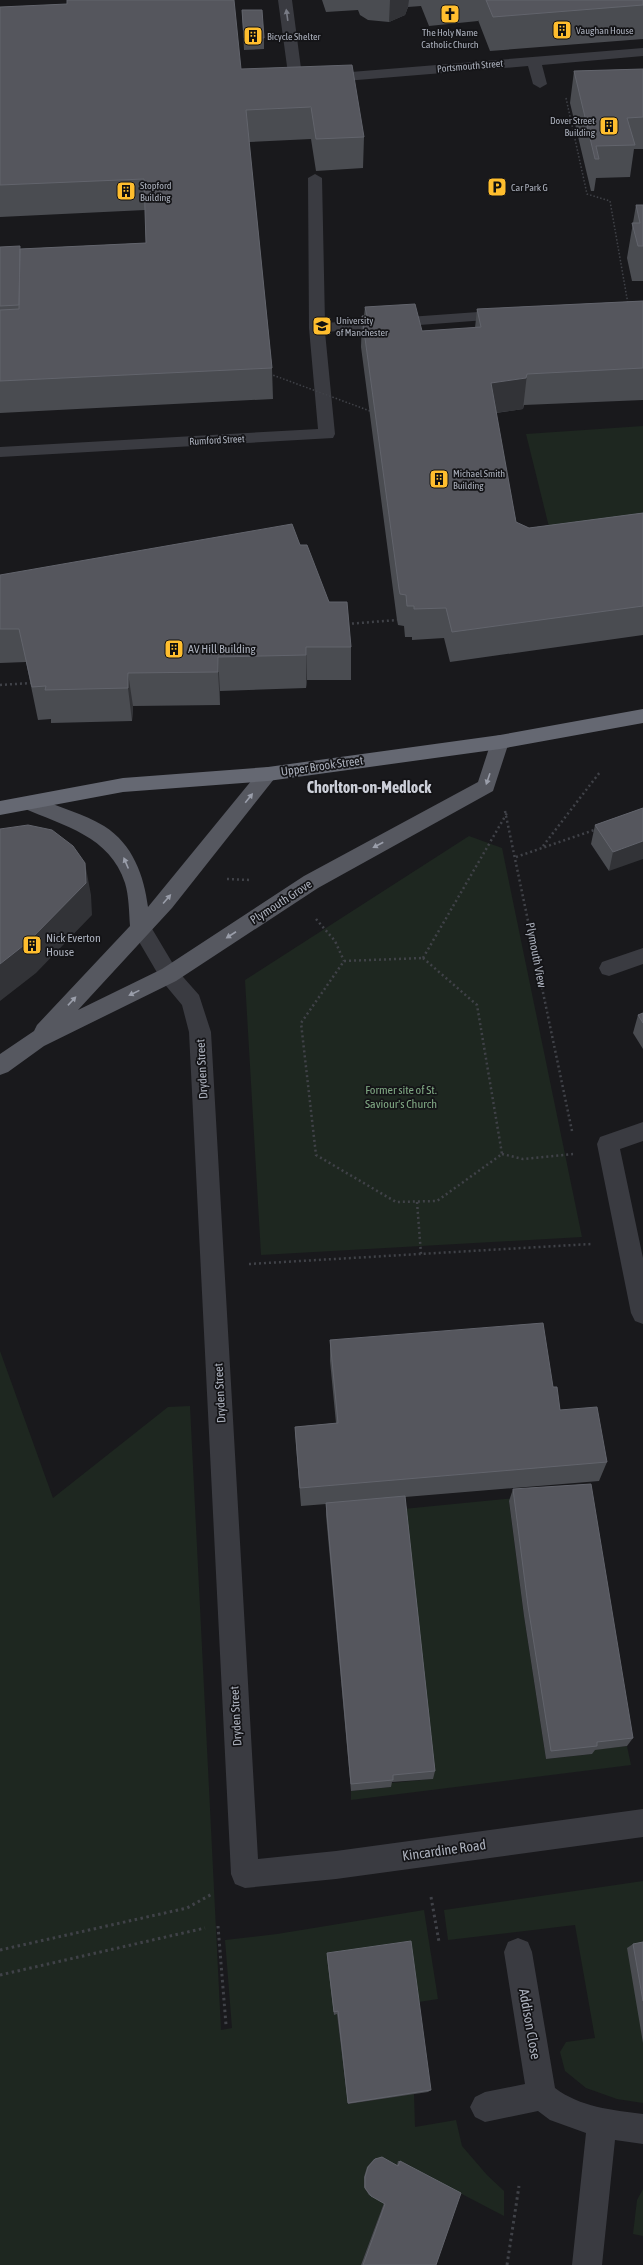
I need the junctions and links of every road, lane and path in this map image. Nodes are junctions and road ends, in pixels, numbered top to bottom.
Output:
1 (285, 0) edge
2 (643, 52) edge
3 (556, 59) junction
4 (534, 61) junction
5 (540, 84) dead end
6 (315, 178) dead end
7 (629, 308) edge
8 (522, 315) edge
9 (317, 328) junction
10 (270, 374) edge
11 (370, 411) edge
12 (0, 452) edge
13 (397, 620) dead end
14 (339, 624) edge
15 (31, 683) edge
16 (0, 685) edge
17 (643, 716) edge
18 (500, 742) junction
19 (600, 772) dead end
20 (268, 774) junction
21 (486, 786) junction
22 (30, 803) junction
23 (0, 808) edge
24 (507, 814) junction
25 (600, 828) edge
26 (542, 848) junction
27 (516, 857) junction
28 (316, 920) dead end
29 (142, 928) junction
30 (643, 956) edge
31 (423, 958) junction
32 (344, 961) junction
33 (609, 968) dead end
34 (168, 976) junction
35 (36, 1040) junction
36 (0, 1066) edge
37 (572, 1131) dead end
38 (643, 1131) edge
39 (502, 1154) junction
40 (576, 1154) dead end
41 (416, 1202) junction
42 (594, 1243) dead end
43 (421, 1254) junction
44 (249, 1264) dead end
45 (643, 1313) edge
46 (643, 1823) edge
47 (245, 1874) junction
48 (431, 1897) dead end
49 (218, 1926) dead end
50 (206, 1928) dead end
51 (439, 1942) dead end
52 (0, 1950) edge
53 (518, 1952) dead end
54 (0, 1975) edge
55 (226, 2025) dead end
56 (542, 2096) junction
57 (485, 2107) dead end
58 (602, 2123) junction
59 (643, 2130) edge
60 (519, 2186) dead end
61 (508, 2265) edge
62 (587, 2265) edge

4 -> 1 street, Portsmouth Street
2 - 3 street, Portsmouth Street
3 - 4 street, Portsmouth Street
3 - 7 path
4 - 5 street
6 - 9 street, Rumford Street
8 - 9 street
9 - 12 street, Rumford Street
10 - 11 path, bridge
13 - 14 path
15 - 16 path
17 - 18 highway, Upper Brook Street
18 - 20 highway, Upper Brook Street
18 -> 21 main road
19 - 26 path
20 - 22 highway, Upper Brook Street
29 -> 20 main road, Plymouth Grove
21 - 24 path, Plymouth View
21 -> 34 main road, Plymouth Grove
22 - 23 highway, Upper Brook Street
29 -> 22 main road
24 - 27 path, Plymouth View
24 - 31 path
25 - 26 path
26 - 27 path
27 - 37 path, Plymouth View
28 - 32 path
29 - 34 street, Dryden Street
35 -> 29 main road, Plymouth Grove
30 - 33 street
31 - 32 path
31 - 39 path
32 - 41 path
34 -> 35 main road, Plymouth Grove
34 - 47 street, Dryden Street
35 - 36 main road, Plymouth Grove
38 - 45 street
39 - 40 path
39 - 41 path
41 - 43 path
42 - 43 path
43 - 44 path
46 - 47 street, Kincardine Road
47 - 52 path
48 - 51 path
49 - 55 path
50 - 54 path
53 - 56 street, Addison Close
56 - 57 street
56 - 58 street
58 - 59 street
58 - 62 street
60 - 61 path

